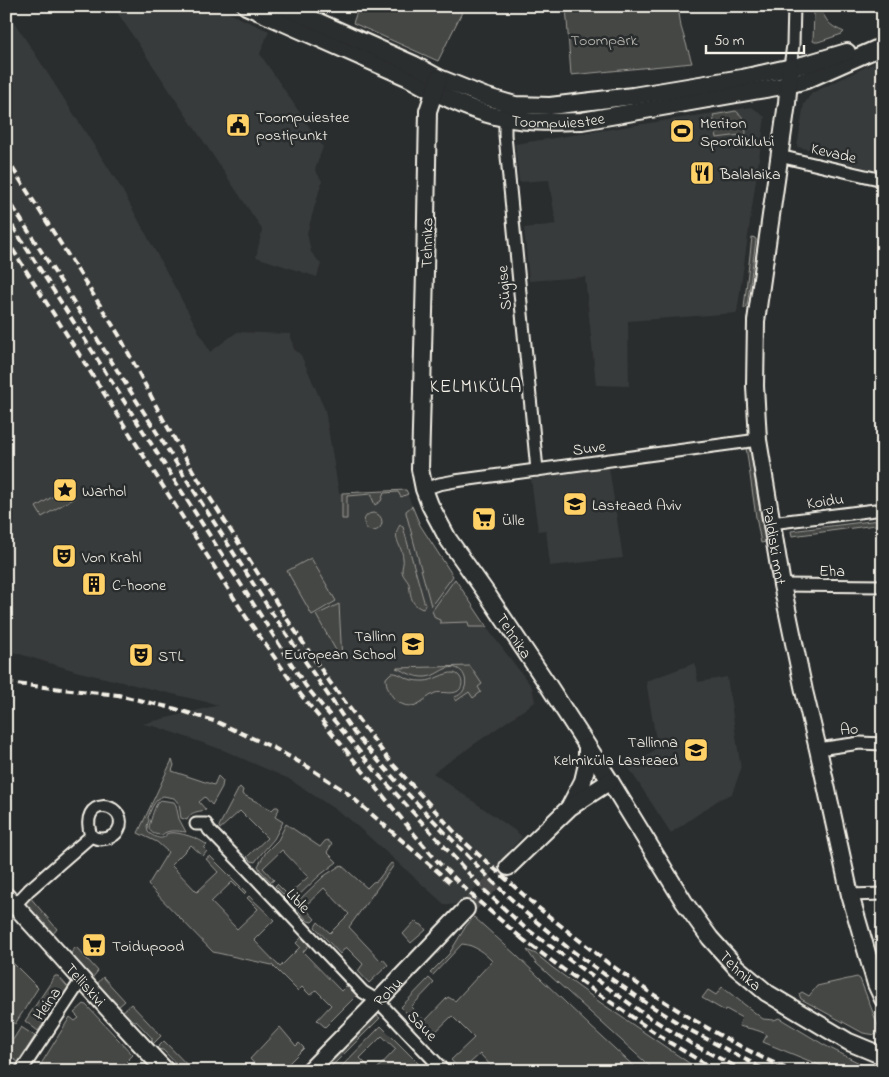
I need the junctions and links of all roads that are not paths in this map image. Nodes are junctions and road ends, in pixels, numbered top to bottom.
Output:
1 (246, 6) edge
2 (283, 6) edge
3 (794, 6) edge
4 (883, 35) edge
5 (883, 46) edge
6 (790, 67) junction
7 (788, 84) junction
8 (436, 86) junction
9 (505, 111) junction
10 (778, 156) junction
11 (883, 180) edge
12 (758, 440) junction
13 (537, 470) junction
14 (424, 489) junction
15 (883, 508) edge
16 (771, 523) junction
17 (782, 585) junction
18 (883, 586) edge
19 (883, 744) edge
20 (587, 747) junction
21 (823, 748) junction
22 (610, 781) junction
23 (570, 807) junction
24 (196, 824) dead end
25 (91, 836) dead end
26 (508, 867) tunnel mouth
27 (883, 894) edge
28 (856, 895) junction
29 (10, 901) edge
30 (466, 909) tunnel mouth
31 (82, 979) junction
32 (883, 999) edge
33 (378, 1001) junction
34 (883, 1056) edge
35 (22, 1071) edge
36 (166, 1071) edge
37 (309, 1071) edge
38 (444, 1071) edge

1 - 8 main road, Toompuiestee
2 - 8 main road, Toompuiestee
3 - 6 street
4 - 6 main road, Toompuiestee
5 - 7 main road, Toompuiestee
6 - 7 main road, Paldiski mnt
6 - 9 main road, Toompuiestee
7 - 9 main road, Toompuiestee
7 - 10 main road, Paldiski mnt
8 - 9 main road, Toompuiestee
8 - 14 main road, Tehnika
9 - 13 street, Sügise
10 - 11 street, Kevade
10 - 12 main road, Paldiski mnt
12 - 13 street, Suve
12 - 16 main road, Paldiski mnt
13 - 14 street, Suve
14 - 20 main road, Tehnika
15 - 16 street, Koidu
16 - 17 main road, Paldiski mnt
17 - 18 street, Eha
17 - 21 main road, Paldiski mnt
19 - 21 street, Ao
20 - 22 main road, Tehnika
20 - 23 main road
21 - 28 main road, Paldiski mnt
22 - 23 main road
22 - 34 main road, Tehnika
23 - 26 main road
24 - 33 street, Lible
25 - 29 street
27 - 28 street
28 - 32 main road, Paldiski mnt
29 - 31 main road, Telliskivi
30 - 33 main road, Rohu
31 - 35 street, Heina
31 - 36 main road, Telliskivi
33 - 37 main road, Rohu
33 - 38 street, Saue

